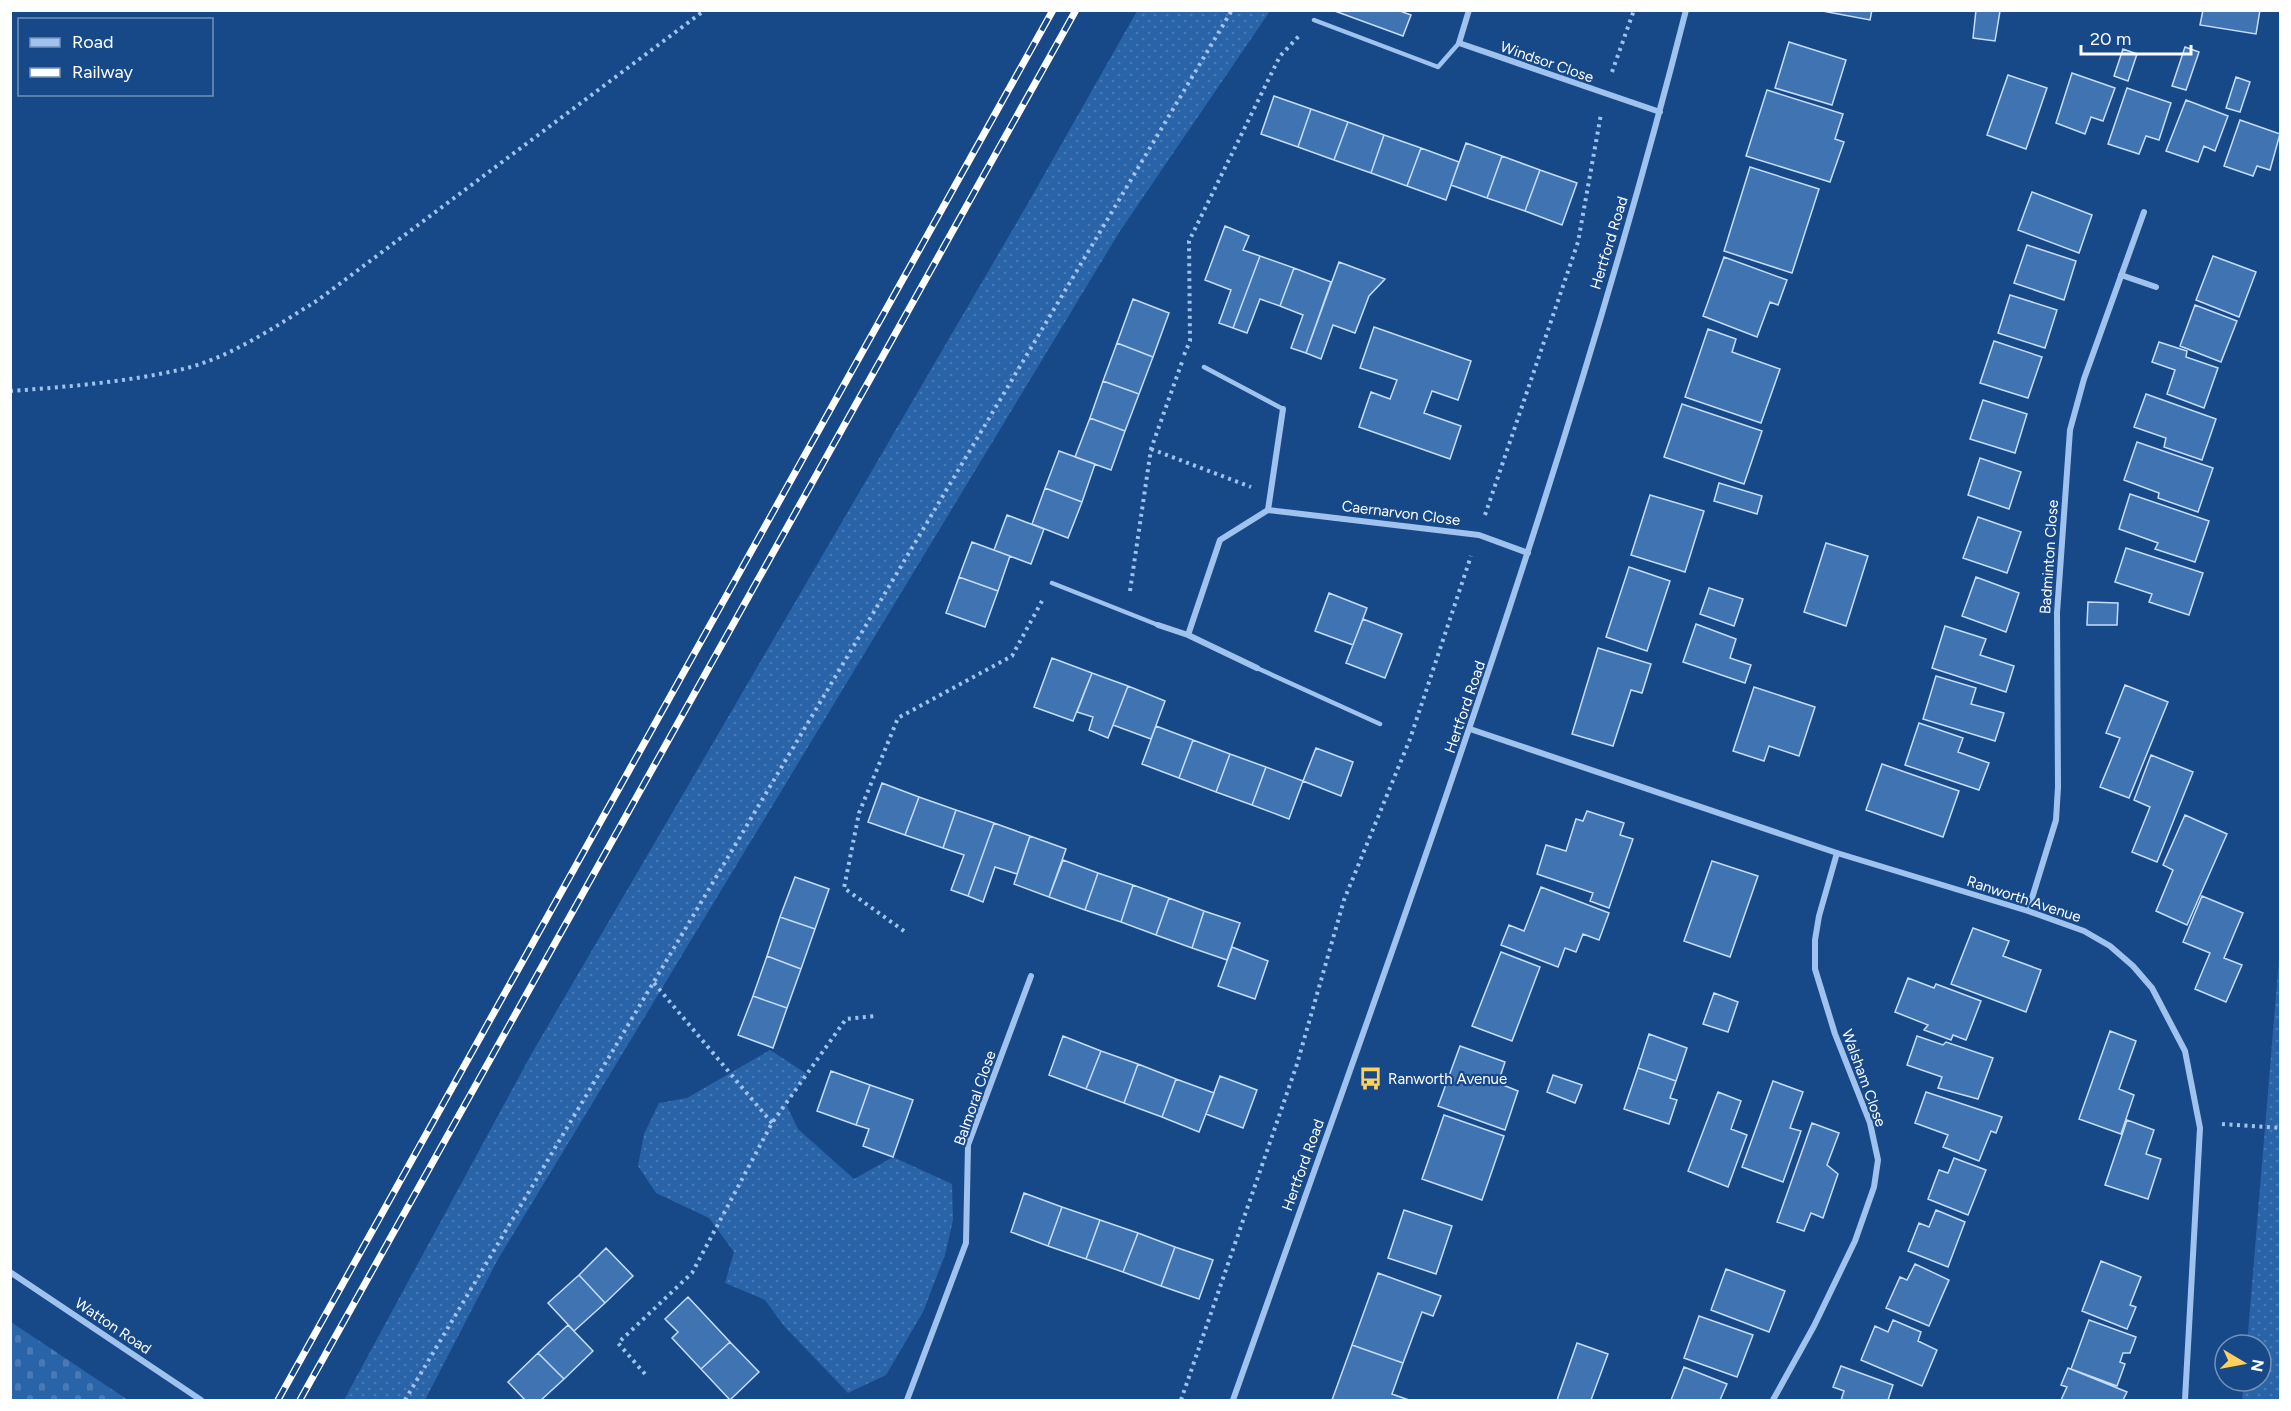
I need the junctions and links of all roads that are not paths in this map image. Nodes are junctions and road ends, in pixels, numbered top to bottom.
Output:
1 (1469, 10) edge
2 (1686, 10) edge
3 (1314, 20) road end
4 (1459, 44) junction
5 (1660, 112) junction
6 (2144, 212) dead end
7 (2121, 276) junction
8 (2156, 287) dead end
9 (1203, 368) dead end
10 (1283, 409) joint
11 (1268, 510) junction
12 (1528, 553) junction
13 (1052, 583) road end
14 (1158, 625) joint
15 (1188, 635) junction
16 (1257, 668) joint
17 (1380, 724) dead end
18 (1470, 729) junction
19 (1838, 853) junction
20 (2028, 911) junction
21 (1031, 976) dead end
22 (10, 1272) edge
23 (201, 1401) edge
24 (907, 1401) edge
25 (1233, 1401) edge
26 (1773, 1401) edge
27 (2185, 1401) edge

1 - 4 street
2 - 5 street, Hertford Road
3 - 4 lane
4 - 5 street, Windsor Close
5 - 12 street, Hertford Road
6 - 7 street, Badminton Close
7 - 8 street
7 - 20 street, Badminton Close
9 - 10 lane
10 - 11 street
11 - 12 street, Caernarvon Close
11 - 15 street
12 - 18 street, Hertford Road
13 - 14 lane
14 - 15 street
15 - 16 street
16 - 17 lane
18 - 19 street, Ranworth Avenue
18 - 25 street, Hertford Road
19 - 20 street, Ranworth Avenue
19 - 26 street, Walsham Close
20 - 27 street, Ranworth Avenue
21 - 24 street, Balmoral Close
22 - 23 street, Watton Road

